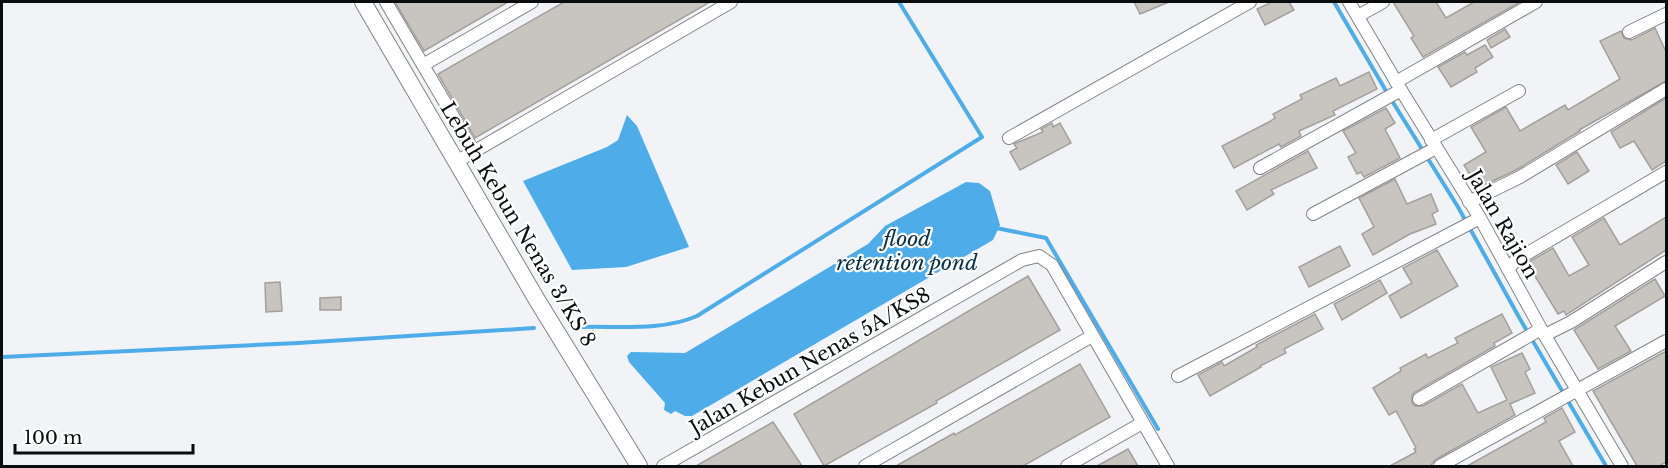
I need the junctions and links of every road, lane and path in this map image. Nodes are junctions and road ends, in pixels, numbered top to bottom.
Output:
1 (363, 2) edge
2 (386, 2) edge
3 (532, 2) edge
4 (731, 2) edge
5 (1250, 2) edge
6 (1349, 2) edge
7 (1536, 2) edge
8 (1379, 4) edge
9 (1666, 14) edge
10 (1361, 15) junction
11 (1629, 32) dead end
12 (423, 65) junction
13 (1397, 88) junction
14 (1666, 89) edge
15 (1519, 91) dead end
16 (1009, 138) dead end
17 (1434, 144) junction
18 (474, 152) junction
19 (456, 162) junction
20 (1260, 168) dead end
21 (1666, 172) edge
22 (1469, 202) junction
23 (1313, 214) dead end
24 (1476, 220) junction
25 (1666, 262) edge
26 (1512, 264) junction
27 (1544, 332) junction
28 (1092, 336) junction
29 (1666, 341) edge
30 (1178, 375) dead end
31 (1582, 387) junction
32 (1419, 399) dead end
33 (1142, 423) junction
34 (1616, 465) edge
35 (639, 466) edge
36 (663, 466) edge
37 (865, 466) edge
38 (1067, 466) edge
39 (1168, 466) edge
40 (1440, 466) edge

1 - 19 street, Lebuh Kebun Nenas 3/KS 8
2 - 12 street
3 - 12 street
4 - 18 street
5 - 16 street
6 - 10 street, Jalan Rajion
7 - 13 street
8 - 10 street
9 - 11 street
10 - 13 street, Jalan Rajion
12 - 18 street
13 - 17 street, Jalan Rajion
13 - 20 street
14 - 22 street
15 - 17 street
17 - 22 street, Jalan Rajion
17 - 23 street
18 - 19 street
19 - 35 street, Lebuh Kebun Nenas 3/KS 8
21 - 26 street
22 - 24 street, Jalan Rajion
24 - 26 street, Jalan Rajion
24 - 30 street
25 - 27 street
26 - 27 street, Jalan Rajion
27 - 31 street, Jalan Rajion
27 - 32 street
28 - 33 street
28 - 36 street, Jalan Kebun Nenas 5A/KS8
28 - 37 street
29 - 31 street
31 - 34 street, Jalan Rajion
31 - 40 street
33 - 38 street
33 - 39 street

